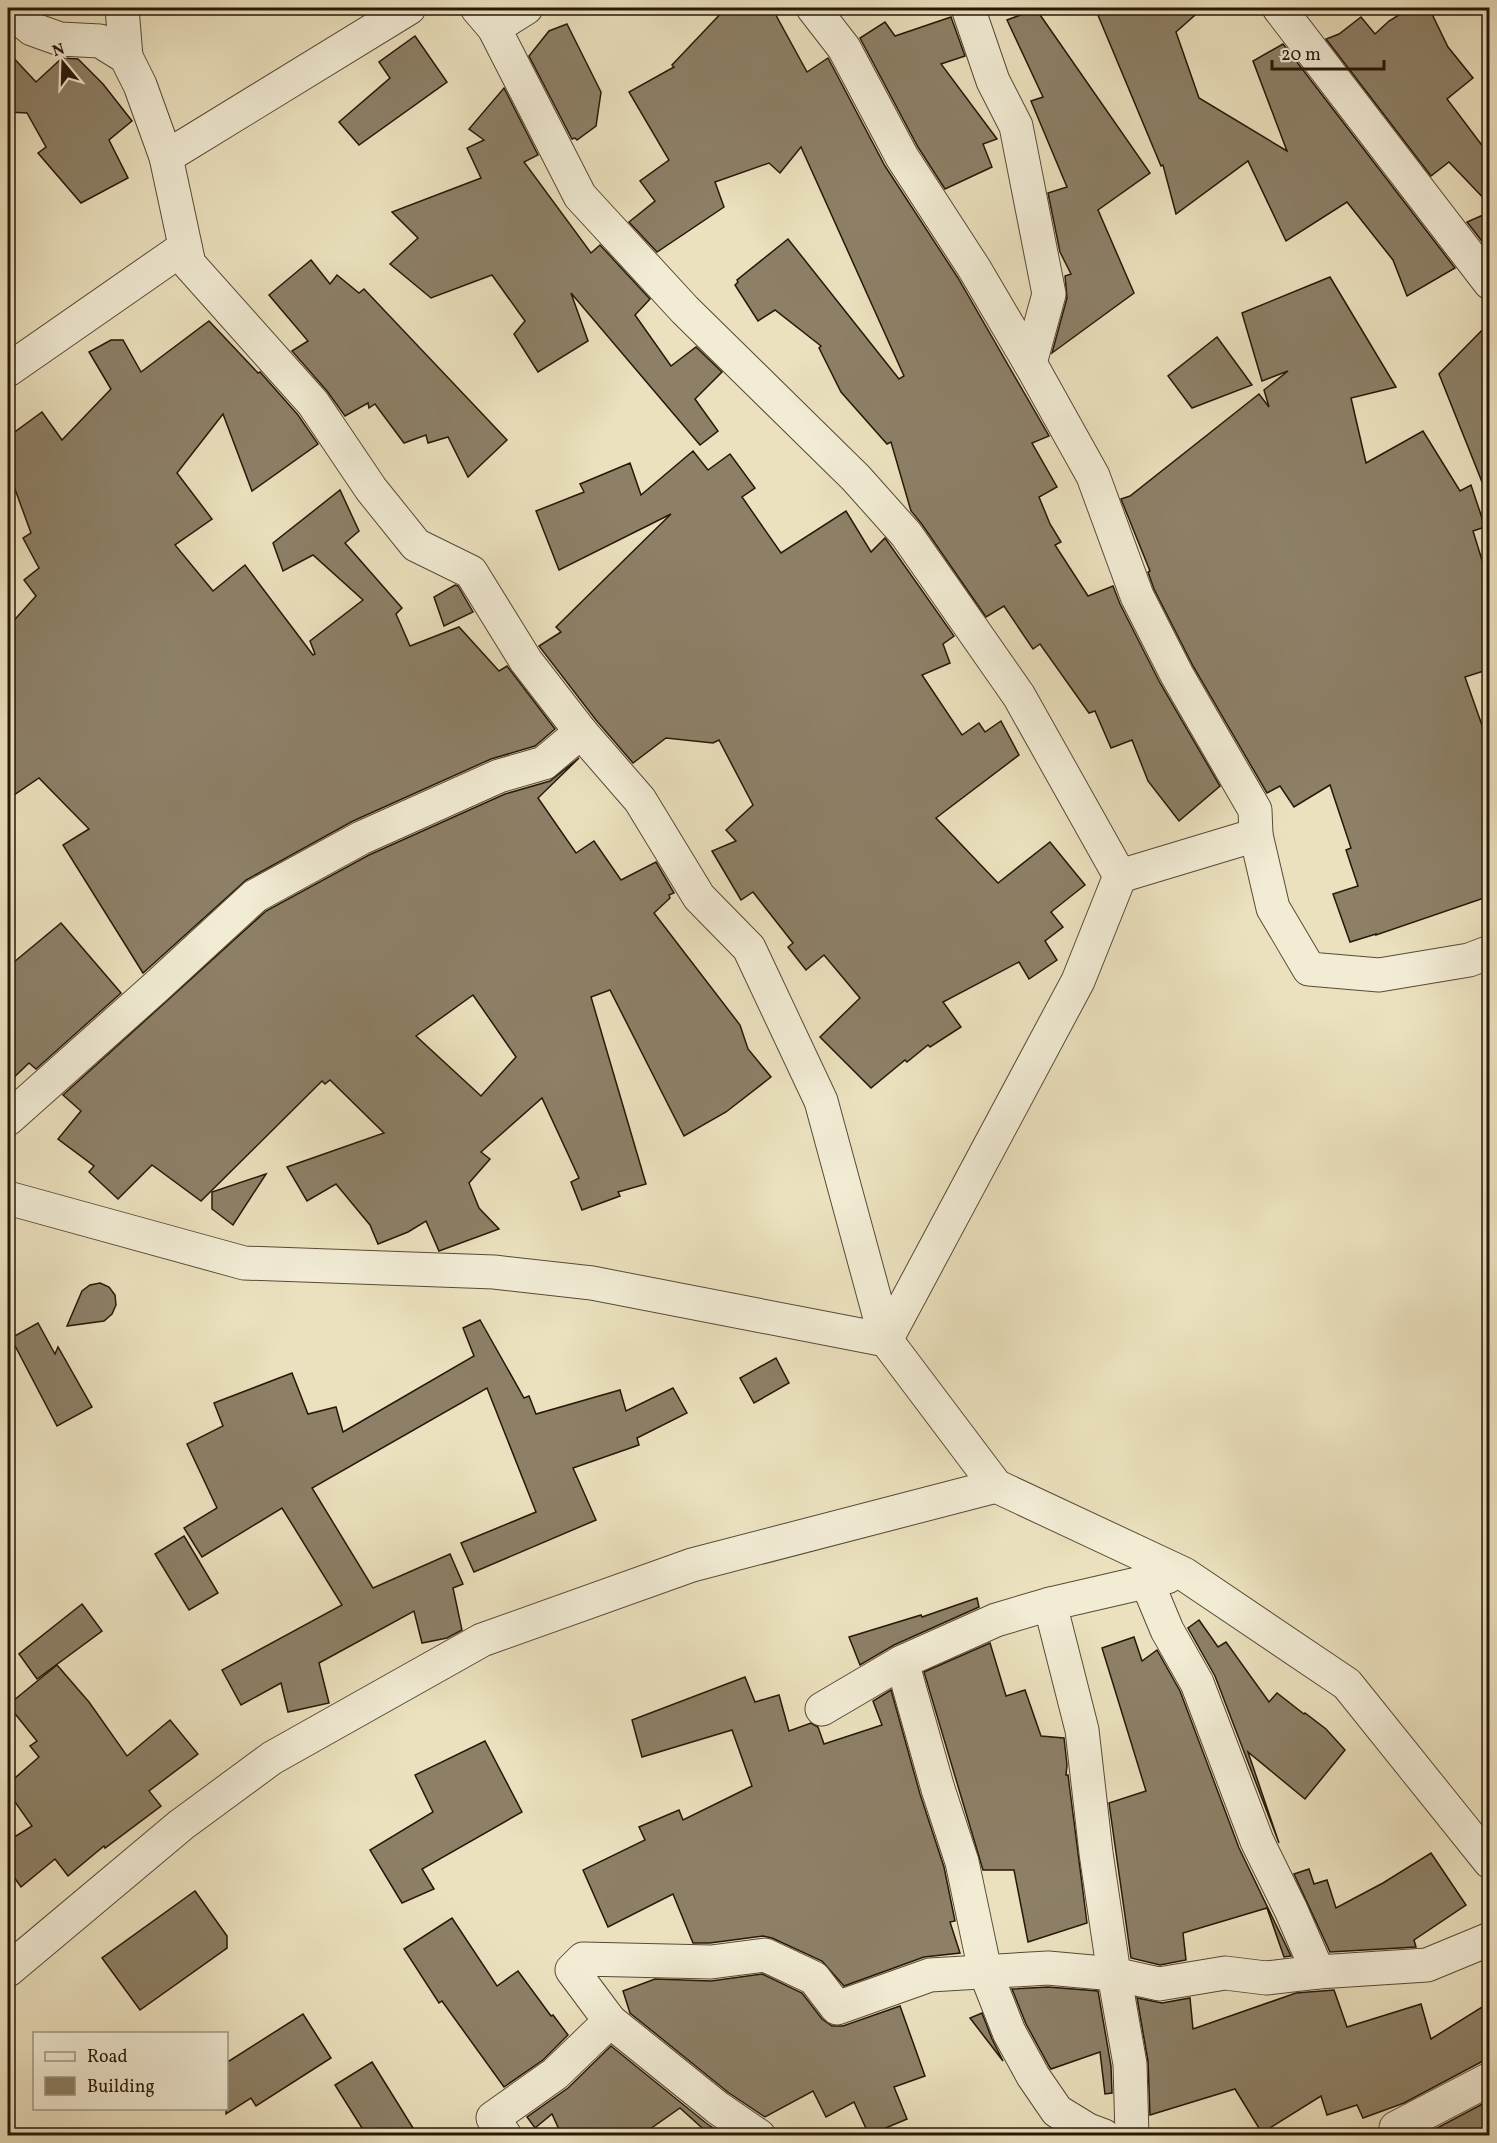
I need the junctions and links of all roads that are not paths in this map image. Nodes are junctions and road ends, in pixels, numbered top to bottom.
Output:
1 (122, 8) edge
2 (409, 8) edge
3 (526, 8) edge
4 (813, 8) edge
5 (968, 8) edge
6 (1279, 8) edge
7 (8, 9) edge
8 (486, 18) edge
9 (126, 57) junction
10 (166, 157) junction
11 (185, 247) junction
12 (1490, 283) edge
13 (1030, 363) junction
14 (8, 370) edge
15 (581, 732) junction
16 (1257, 835) junction
17 (1120, 876) junction
18 (1490, 952) edge
19 (8, 1119) edge
20 (8, 1198) edge
21 (886, 1340) junction
22 (996, 1486) junction
23 (1184, 1574) junction
24 (1148, 1582) junction
25 (1050, 1604) junction
26 (902, 1662) junction
27 (822, 1709) dead end
28 (1490, 1862) edge
29 (1490, 1939) edge
30 (8, 1970) edge
31 (985, 1971) junction
32 (1318, 1972) junction
33 (1114, 1974) junction
34 (610, 2021) junction
35 (1490, 2079) edge
36 (505, 2136) edge
37 (759, 2136) edge
38 (1104, 2136) edge
39 (1132, 2136) edge
40 (1398, 2136) edge

1 - 9 street
2 - 10 street
3 - 8 street
4 - 13 street
5 - 13 street
6 - 12 street
7 - 9 street
8 - 17 street
9 - 10 street
10 - 11 street
11 - 14 street
11 - 15 street
13 - 16 street
15 - 19 street
15 - 21 street
16 - 17 street
16 - 18 street
17 - 21 street
20 - 21 street
21 - 22 street
22 - 23 street
22 - 30 street
23 - 24 street
23 - 28 street
24 - 25 street
24 - 32 street
25 - 26 street
25 - 33 street
26 - 27 street
26 - 31 street
29 - 32 street
31 - 33 street
31 - 34 street
31 - 38 street
32 - 33 street
33 - 39 street
34 - 36 street
34 - 37 street
35 - 40 street

